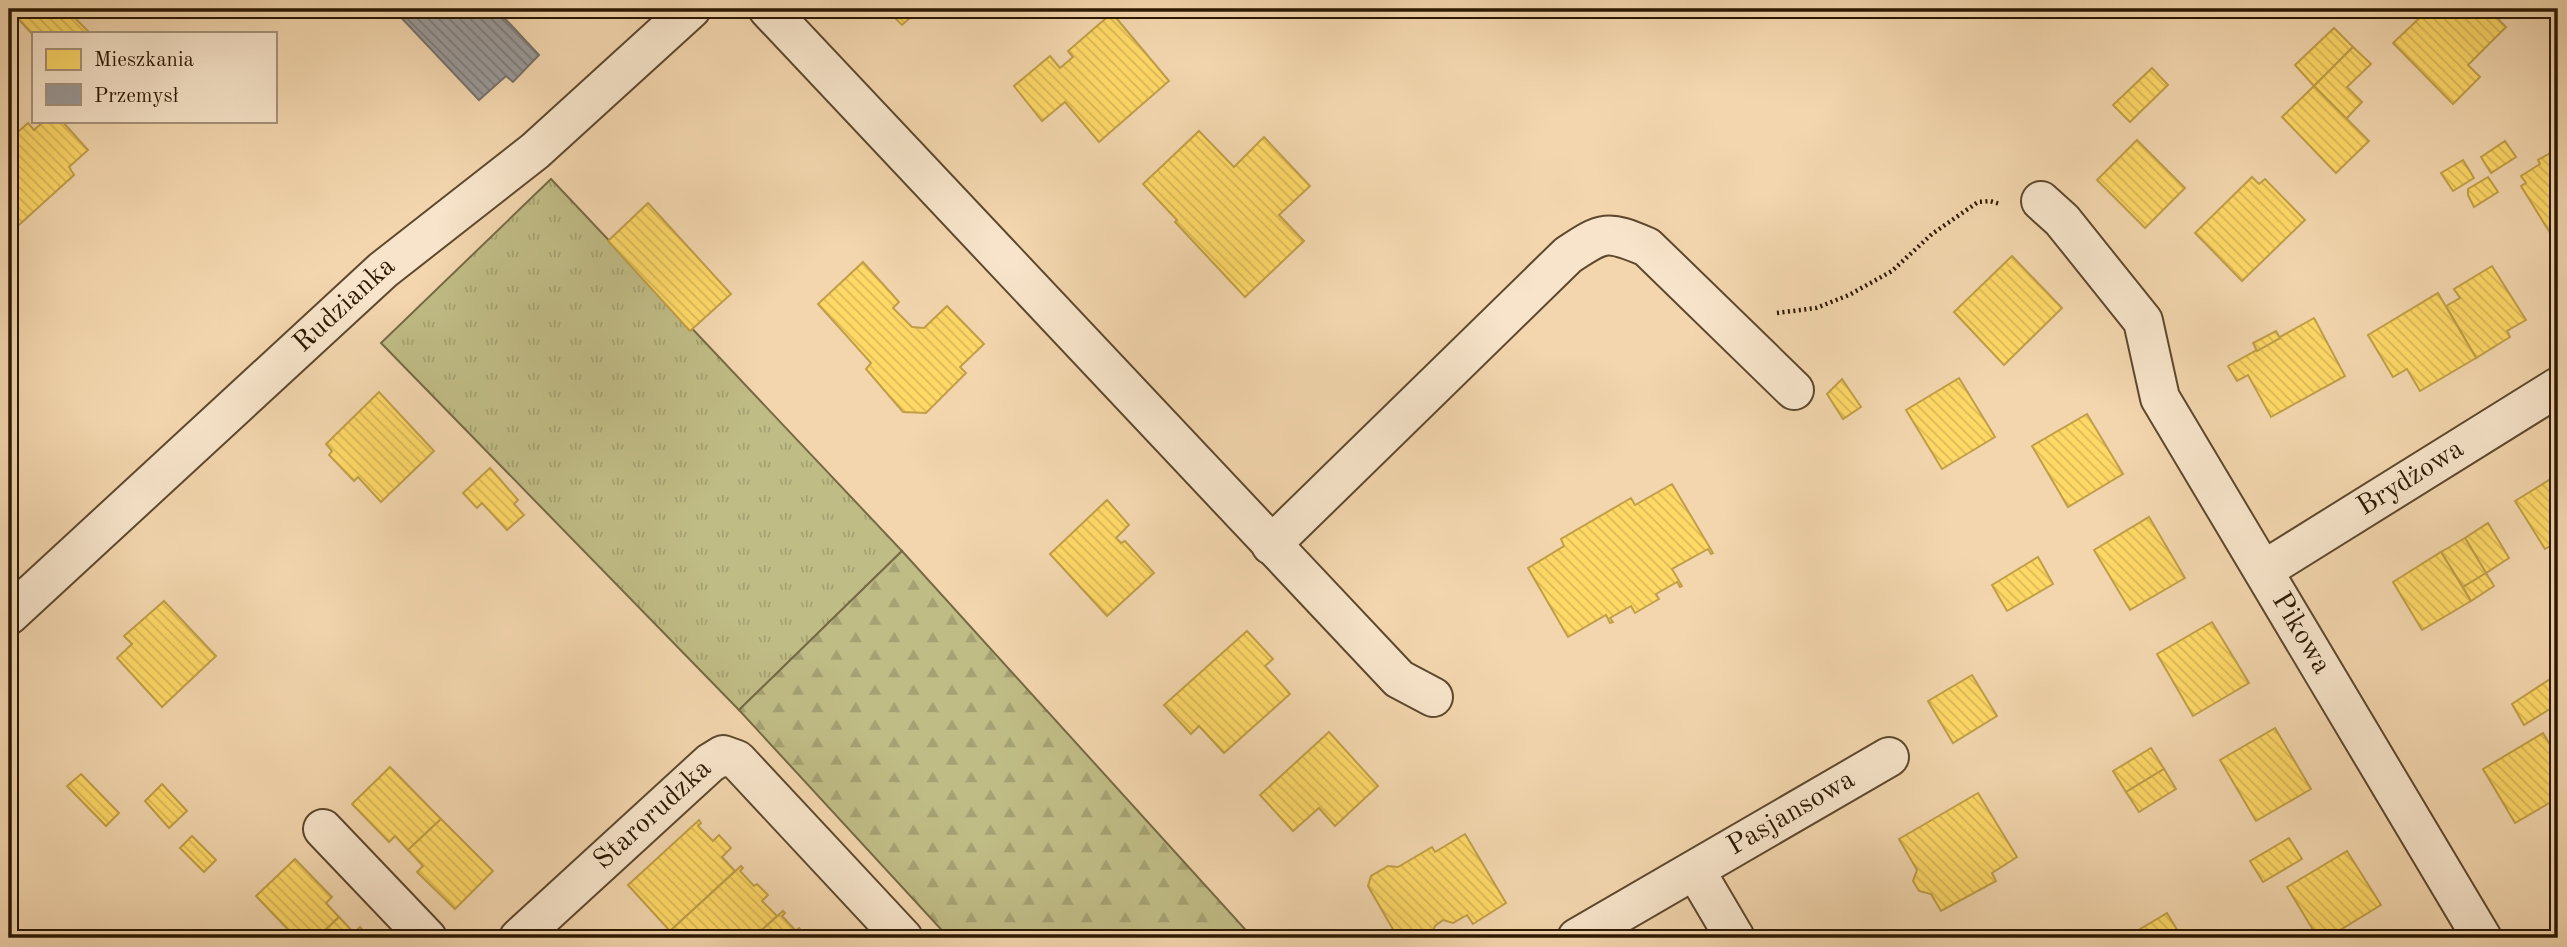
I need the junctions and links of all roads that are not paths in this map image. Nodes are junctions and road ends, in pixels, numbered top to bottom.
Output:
1 (691, 9) edge
2 (768, 9) edge
3 (2052, 210) road end
4 (2558, 387) edge
5 (1794, 390) dead end
6 (1271, 545) junction
7 (2264, 570) junction
8 (9, 615) edge
9 (1433, 697) dead end
10 (1889, 757) dead end
11 (323, 829) dead end
12 (1695, 870) junction
13 (427, 938) edge
14 (519, 938) edge
15 (903, 938) edge
16 (1577, 938) edge
17 (1735, 938) edge
18 (2482, 938) edge

1 - 8 street, Rudzianka
2 - 6 street
3 - 7 street, Pikowa
4 - 7 street, Brydżowa
5 - 6 street
6 - 9 street
7 - 18 street, Pikowa
10 - 12 street, Pasjansowa
11 - 13 street
12 - 16 street, Pasjansowa
12 - 17 street, Pasjansowa
14 - 15 street, Starorudzka

